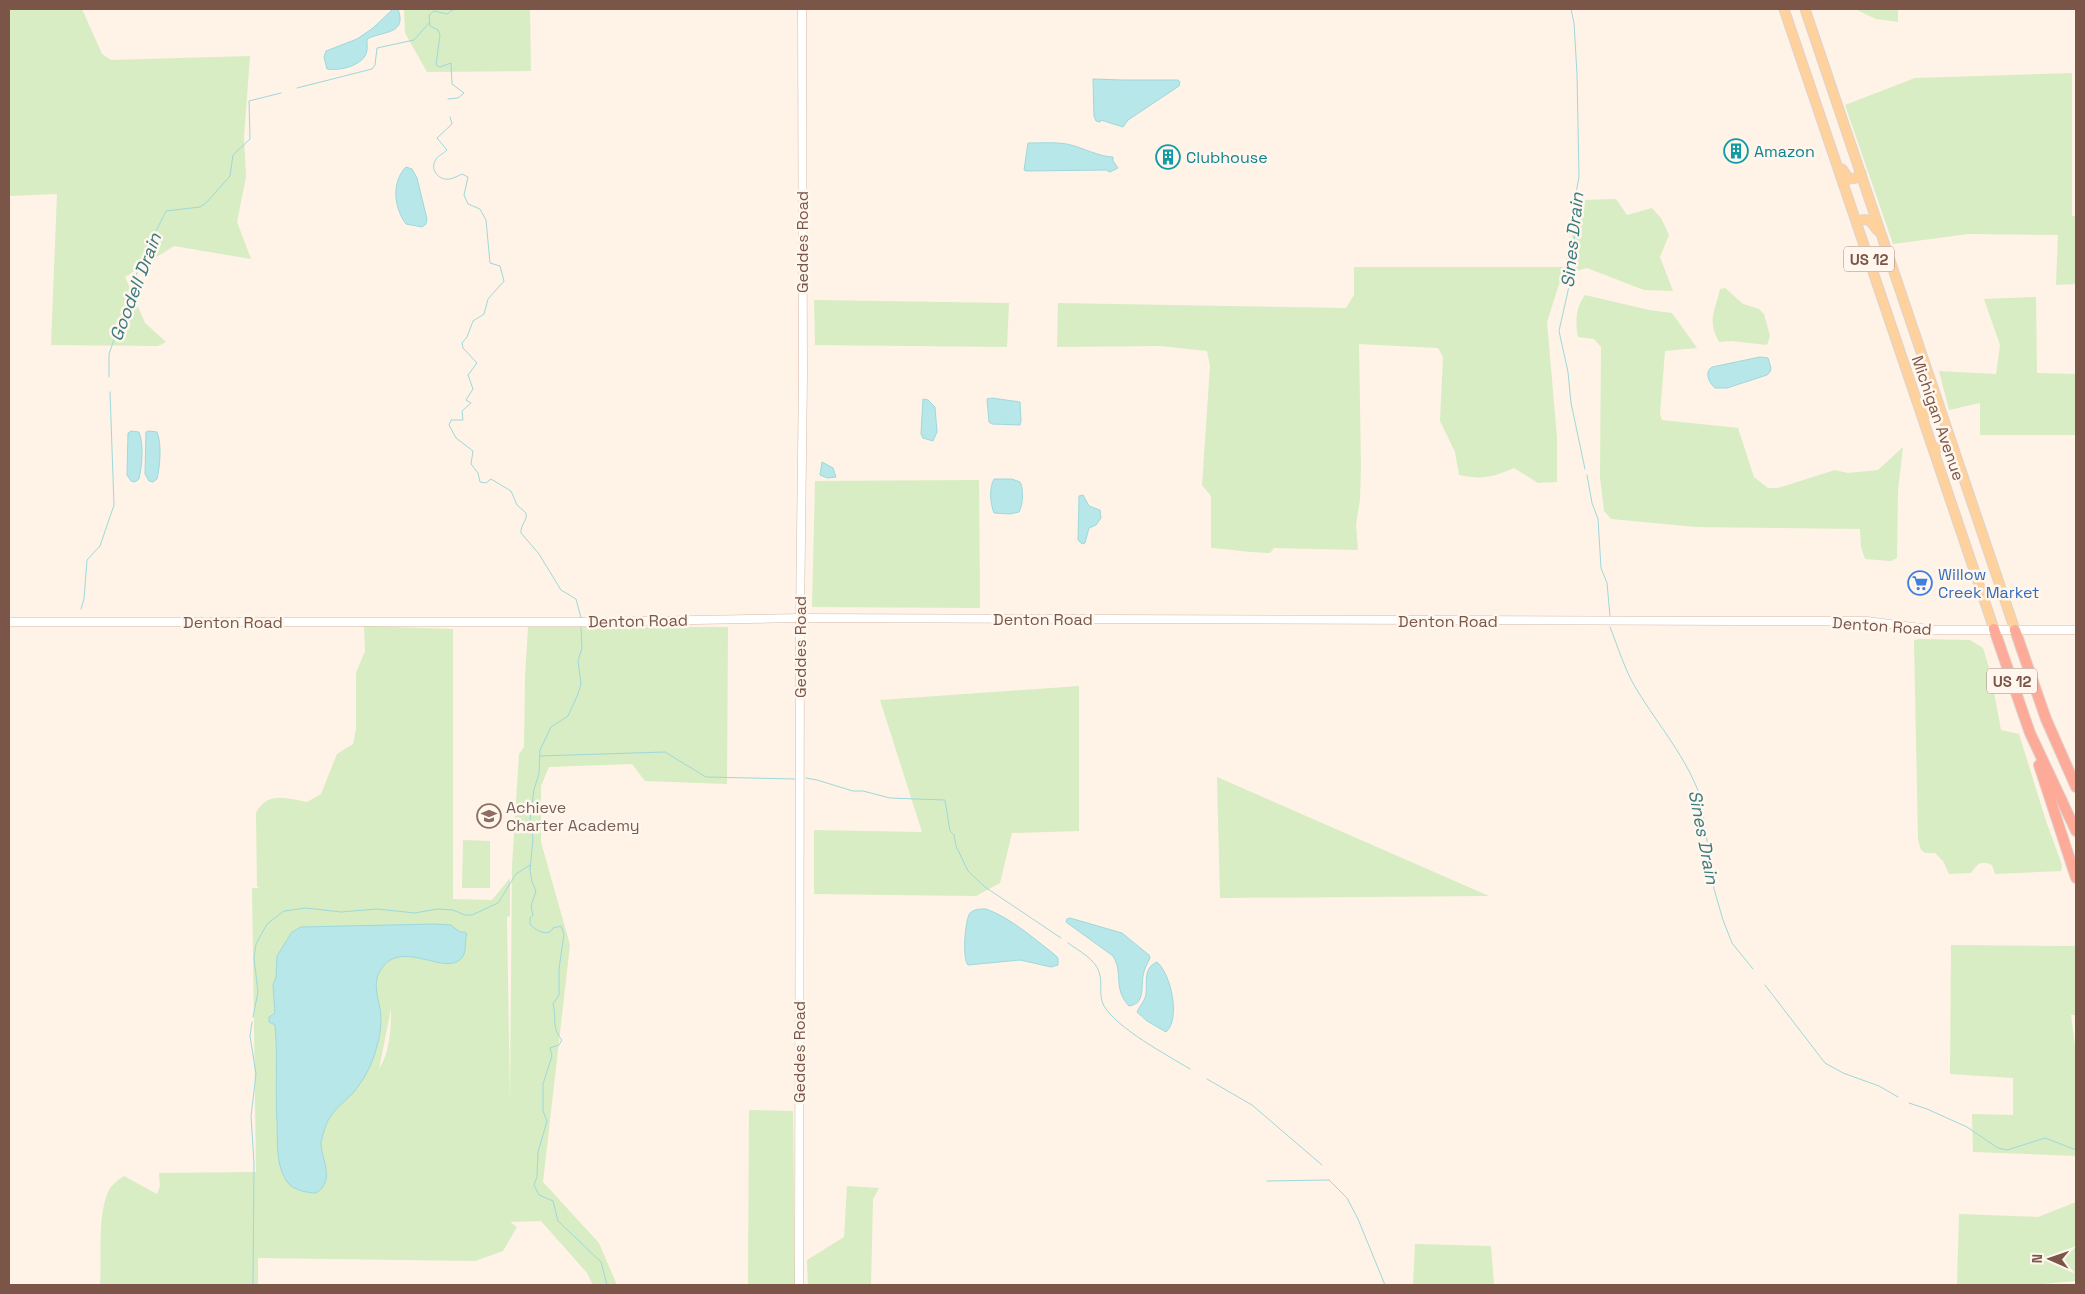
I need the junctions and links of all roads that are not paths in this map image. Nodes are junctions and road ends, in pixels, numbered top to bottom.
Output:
1 (802, 9) edge
2 (1784, 9) edge
3 (1804, 9) edge
4 (1837, 163) junction
5 (1861, 173) junction
6 (1857, 222) junction
7 (1885, 243) junction
8 (1918, 404) junction
9 (1939, 405) junction
10 (1934, 451) junction
11 (1961, 466) junction
12 (800, 618) junction
13 (9, 622) edge
14 (1994, 630) junction
15 (2015, 630) junction
16 (2076, 630) edge
17 (2030, 733) junction
18 (2076, 787) edge
19 (2061, 801) junction
20 (2076, 815) edge
21 (2076, 831) edge
22 (2076, 878) edge
23 (800, 1285) edge

1 - 12 street, Geddes Road
2 - 4 main road, Michigan Avenue / US 12
3 - 5 main road, Michigan Avenue / US 12
4 - 5 main road
4 - 6 main road, Michigan Avenue / US 12
5 - 7 main road, Michigan Avenue / US 12
6 - 7 main road
6 - 8 main road, Michigan Avenue / US 12
7 - 9 main road, Michigan Avenue / US 12
8 - 9 main road
8 - 10 main road, Michigan Avenue / US 12
9 - 11 main road, Michigan Avenue / US 12
10 - 11 main road
10 - 14 main road, Michigan Avenue / US 12
11 - 15 main road, Michigan Avenue / US 12
12 - 13 street, Denton Road
12 - 14 street, Denton Road
12 - 23 street, Geddes Road
14 - 15 street, Denton Road
14 - 17 highway, Michigan Avenue / US 12
15 - 16 street, Denton Road
15 - 18 highway, Michigan Avenue / US 12
17 - 19 highway, Michigan Avenue / US 12
17 - 22 highway
19 - 20 highway
19 - 21 highway, Michigan Avenue / US 12

